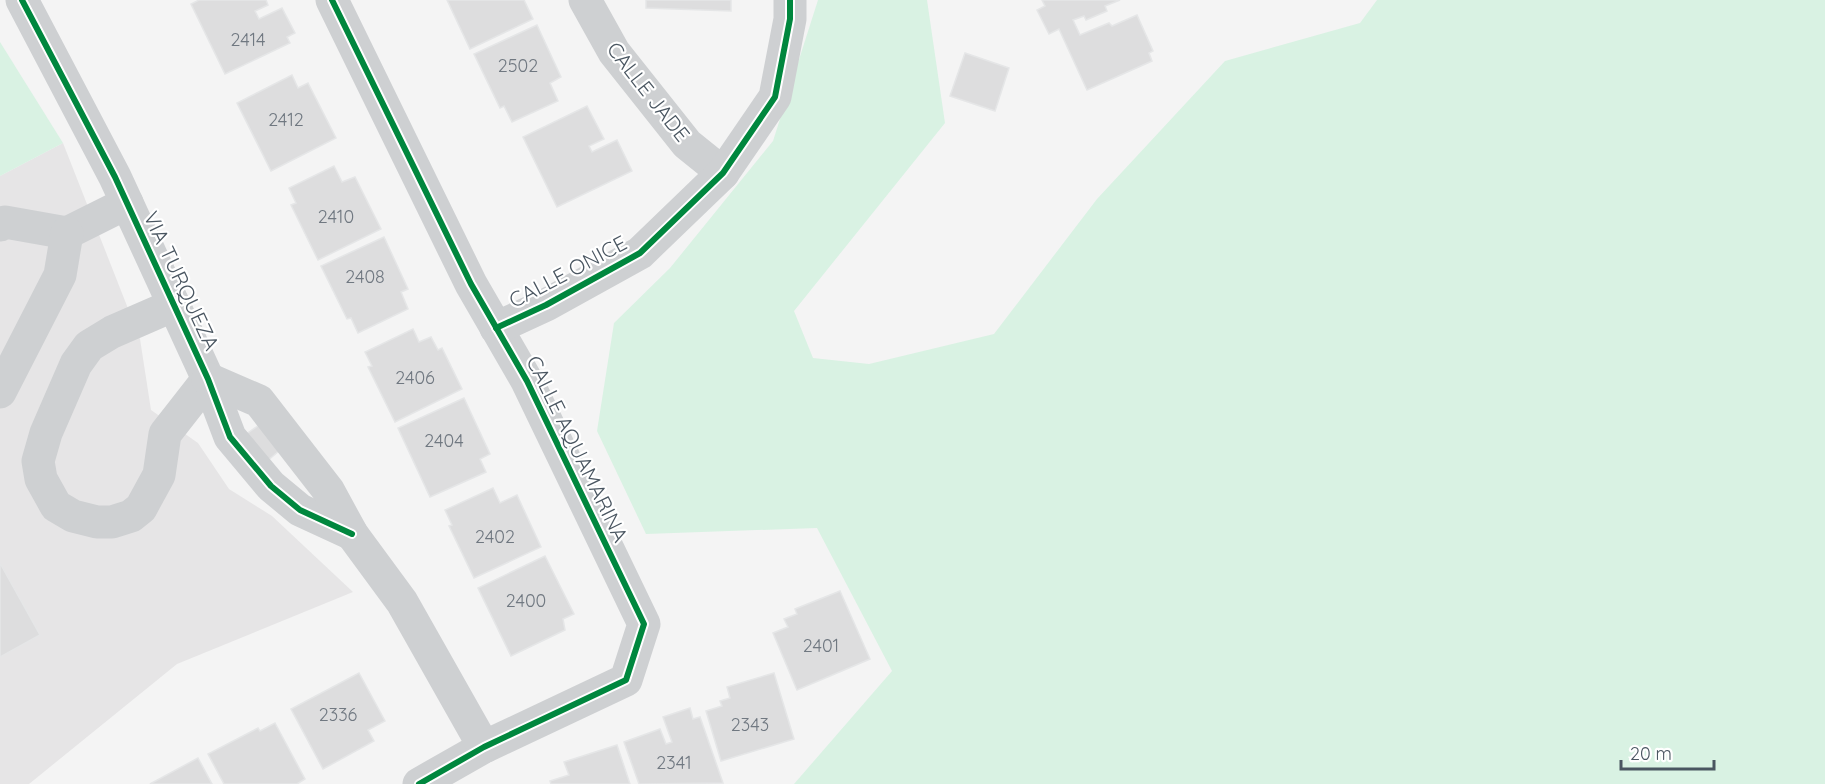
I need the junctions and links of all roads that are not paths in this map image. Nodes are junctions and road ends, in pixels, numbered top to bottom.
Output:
1 (22, 0) edge
2 (332, 0) edge
3 (585, 0) edge
4 (790, 0) edge
5 (723, 173) junction
6 (127, 203) junction
7 (0, 225) edge
8 (67, 233) junction
9 (174, 305) junction
10 (496, 328) junction
11 (208, 379) junction
12 (3, 381) edge
13 (304, 459) junction
14 (271, 486) junction
15 (352, 534) junction
16 (484, 747) junction
17 (419, 784) edge

1 - 6 street, VIA TURQUEZA
2 - 10 street, CALLE AQUAMARINA
3 - 5 street, CALLE JADE
4 - 5 street, CALLE ONICE
5 - 10 street, CALLE ONICE
6 - 8 street
6 - 9 street, VIA TURQUEZA
7 - 8 street
8 - 12 street
9 - 11 street, VIA TURQUEZA
9 - 11 street
10 - 16 street, CALLE AQUAMARINA
11 - 13 street, VIA TURQUEZA
11 - 14 street, VIA TURQUEZA
13 - 14 street
13 - 15 street, VIA TURQUEZA
14 - 15 street, VIA TURQUEZA
15 - 16 street, VIA TURQUEZA
16 - 17 street, CALLE AQUAMARINA

